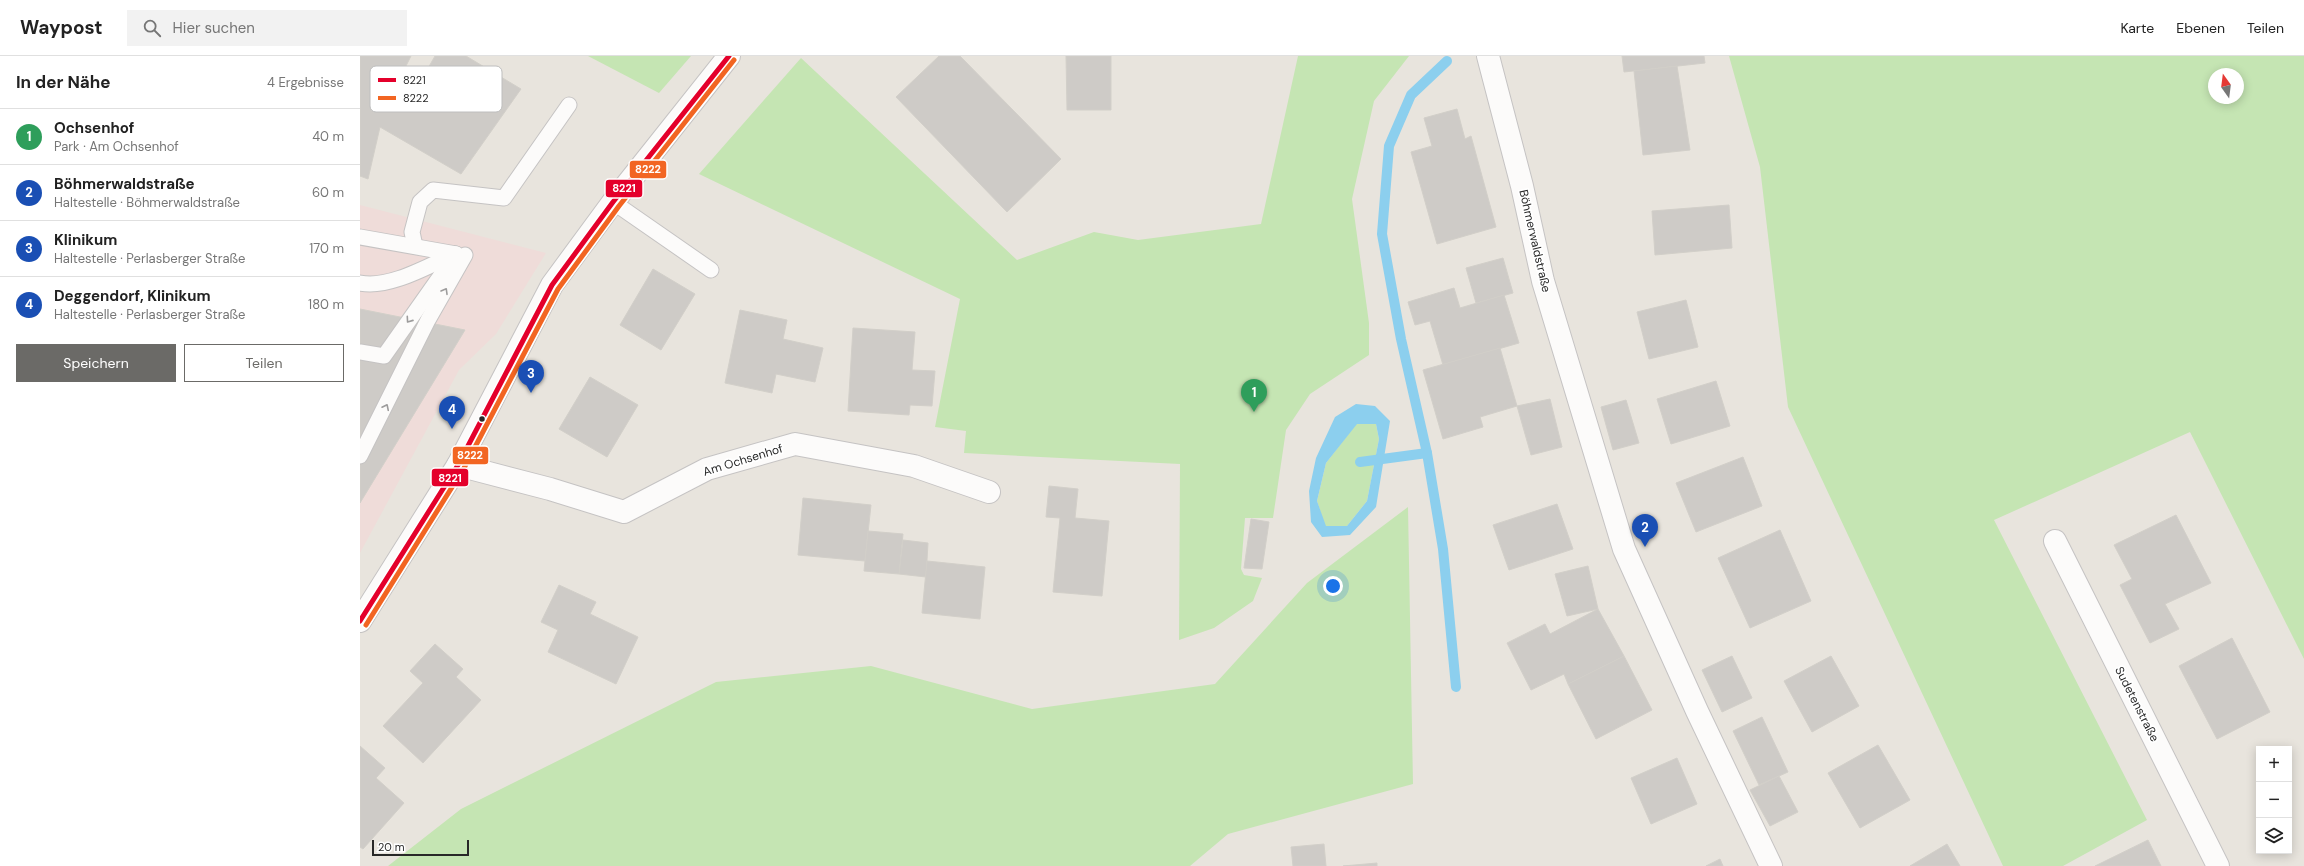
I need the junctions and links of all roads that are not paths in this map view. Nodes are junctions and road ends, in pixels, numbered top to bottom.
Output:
1 (730, 56) edge
2 (1488, 56) edge
3 (569, 105) dead end
4 (613, 202) junction
5 (360, 237) edge
6 (414, 246) junction
7 (460, 254) junction
8 (711, 270) dead end
9 (360, 283) edge
10 (360, 352) edge
11 (364, 441) edge
12 (360, 456) edge
13 (458, 465) junction
14 (989, 492) dead end
15 (2055, 541) dead end
16 (360, 621) edge
17 (1771, 866) edge
18 (2218, 866) edge

1 - 4 street
2 - 17 street, Böhmerwaldstraße
3 - 6 lane
4 - 8 lane
4 - 13 street
5 - 6 lane
6 - 7 lane
7 - 9 lane
7 -> 10 lane
11 -> 7 lane
11 - 12 lane
13 - 14 street, Am Ochsenhof
13 - 16 street
15 - 18 street, Sudetenstraße

